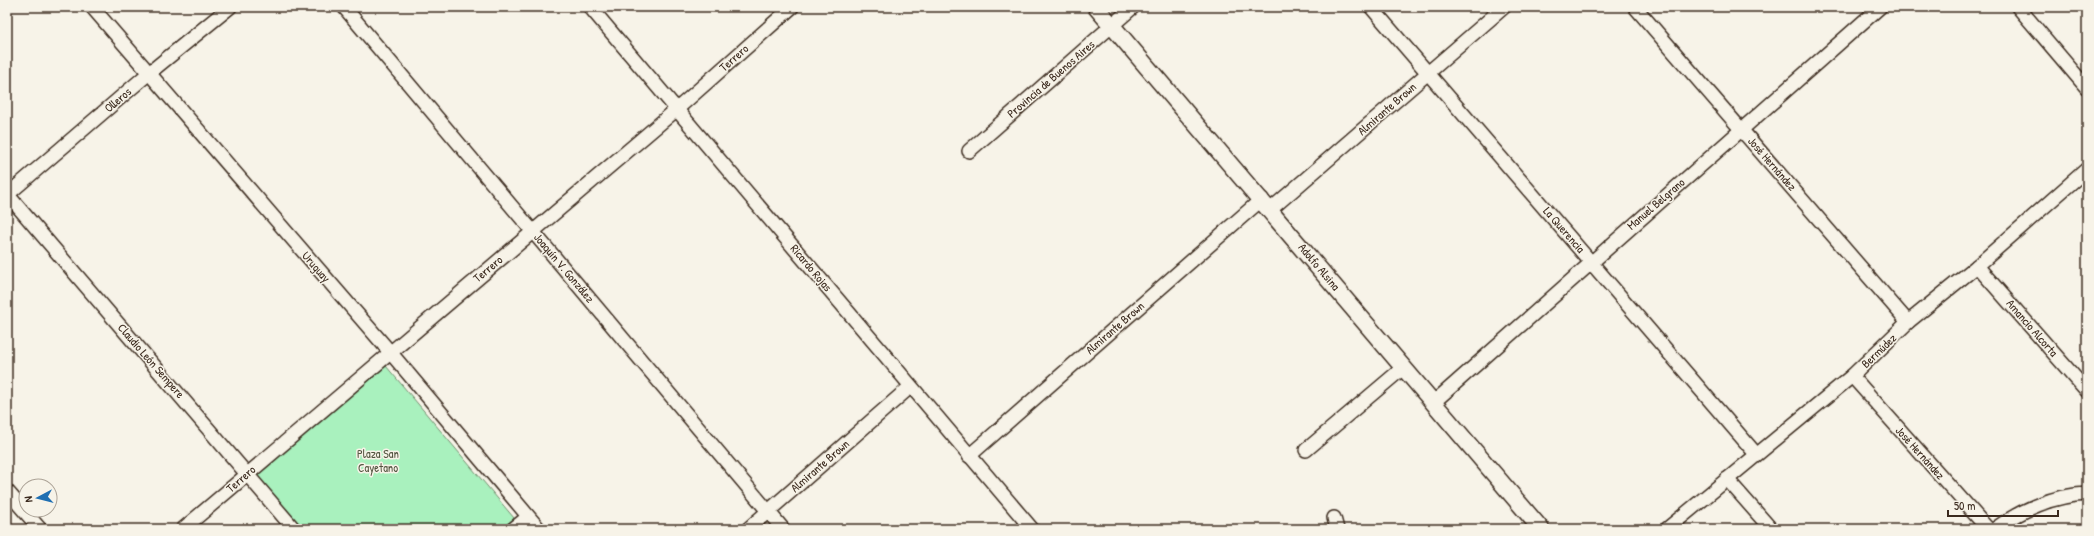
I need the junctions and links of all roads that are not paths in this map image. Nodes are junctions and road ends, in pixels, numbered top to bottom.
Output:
1 (92, 7) edge
2 (230, 7) edge
3 (344, 7) edge
4 (590, 7) edge
5 (792, 7) edge
6 (1096, 7) edge
7 (1133, 7) edge
8 (1371, 7) edge
9 (1504, 7) edge
10 (1635, 7) edge
11 (1880, 7) edge
12 (2018, 7) edge
13 (1112, 26) junction
14 (149, 74) junction
15 (1428, 74) junction
16 (2087, 88) edge
17 (677, 109) junction
18 (1742, 129) junction
19 (969, 151) dead end
20 (2087, 169) edge
21 (7, 195) edge
22 (1266, 205) junction
23 (533, 231) junction
24 (1592, 261) junction
25 (1977, 266) junction
26 (1908, 322) junction
27 (390, 352) junction
28 (1404, 367) junction
29 (1852, 376) junction
30 (910, 387) junction
31 (2087, 391) edge
32 (1434, 402) junction
33 (1306, 450) dead end
34 (1756, 454) junction
35 (969, 456) junction
36 (248, 473) junction
37 (1727, 479) junction
38 (7, 491) edge
39 (2087, 494) edge
40 (769, 512) junction
41 (528, 517) junction
42 (40, 529) edge
43 (183, 529) edge
44 (294, 529) edge
45 (513, 529) edge
46 (539, 529) edge
47 (748, 529) edge
48 (783, 529) edge
49 (1032, 529) edge
50 (1540, 529) edge
51 (1667, 529) edge
52 (1771, 529) edge
53 (1988, 529) edge
54 (1995, 529) edge

1 - 14 street, Uruguay
2 - 14 street, Olleros
3 - 23 street, Joaquín V. González
4 - 17 street, Ricardo Rojas
5 - 17 street, Terrero
6 - 13 street, Adolfo Alsina
7 - 13 street, Provincia de Buenos Aires
8 - 15 street, La Querencia
9 - 15 street, Almirante Brown
10 - 18 street, José Hernández
11 - 18 street, Manuel Belgrano
12 - 16 street
13 - 19 street, Provincia de Buenos Aires
13 - 22 street, Adolfo Alsina
14 - 21 street, Olleros
14 - 27 street, Uruguay
15 - 22 street, Almirante Brown
15 - 24 street, La Querencia
17 - 23 street, Terrero
17 - 30 street, Ricardo Rojas
18 - 24 street, Manuel Belgrano
18 - 26 street, José Hernández
20 - 25 street, Bermúdez
21 - 36 street, Claudio León Sempere
22 - 28 street, Adolfo Alsina
22 - 35 street, Almirante Brown
23 - 27 street, Terrero
23 - 40 street, Joaquín V. González
24 - 32 street, Manuel Belgrano
24 - 34 street, La Querencia
25 - 26 street, Bermúdez
25 - 31 street, Amancio Alcorta
26 - 29 street, Bermúdez
27 - 36 street, Terrero
27 - 41 street, Uruguay
28 - 32 street, Adolfo Alsina
28 - 33 street
29 - 34 street, Bermúdez
29 - 53 street, José Hernández
30 - 35 street, Ricardo Rojas
30 - 40 street, Almirante Brown
32 - 50 street, Adolfo Alsina
34 - 37 street, Bermúdez
35 - 49 street, Ricardo Rojas
36 - 43 street, Terrero
36 - 44 street, Claudio León Sempere
37 - 51 street, Bermúdez
37 - 52 street
38 - 42 street
39 - 54 street
40 - 47 street, Almirante Brown
40 - 48 street, Joaquín V. González
41 - 45 street
41 - 46 street, Uruguay

